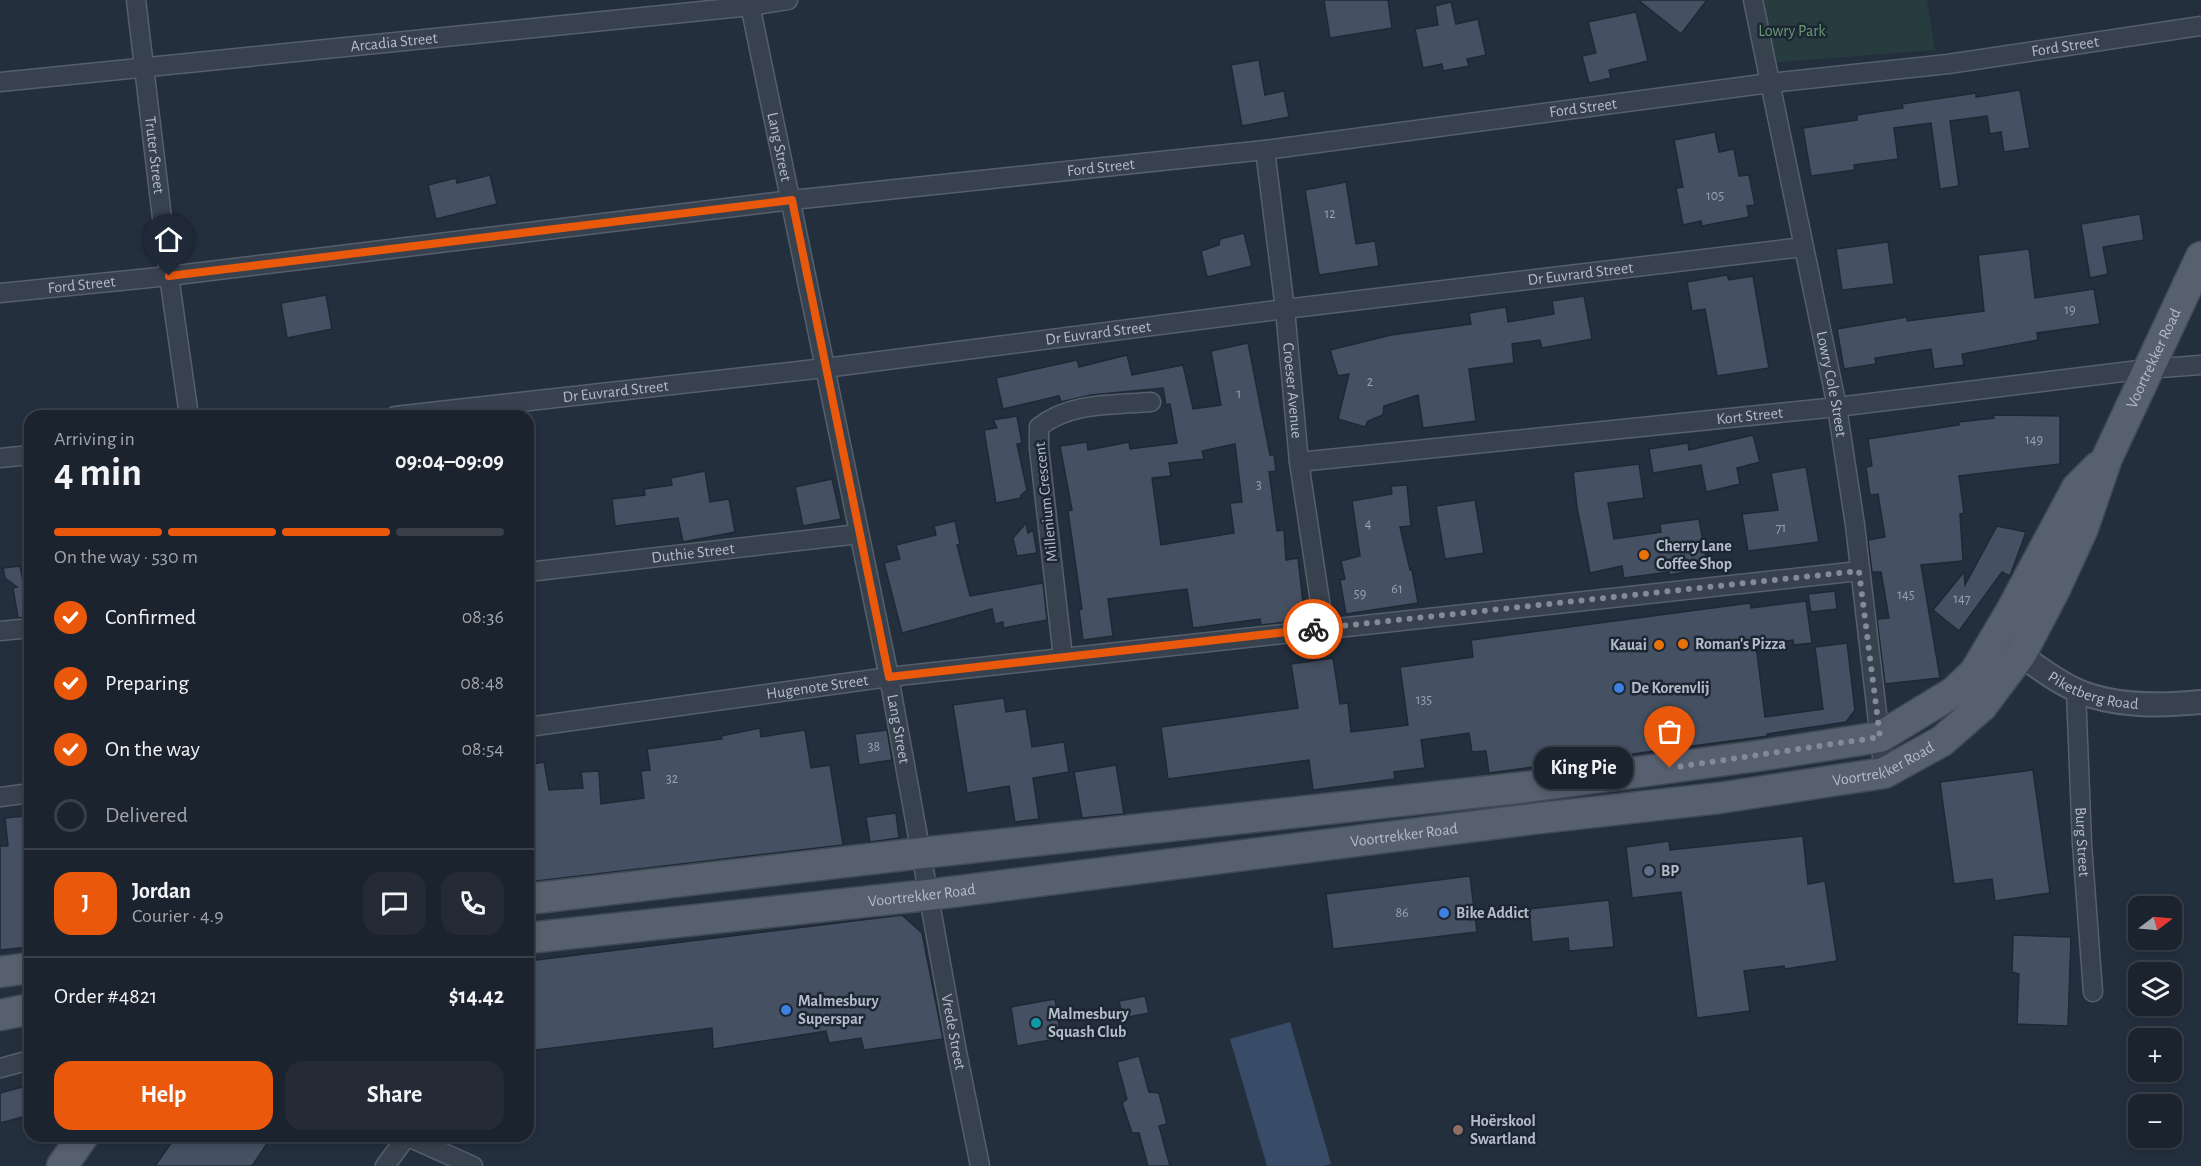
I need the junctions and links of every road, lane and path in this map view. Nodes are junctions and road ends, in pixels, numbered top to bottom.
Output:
1 (135, 0) edge
2 (788, 0) edge
3 (1753, 0) edge
4 (750, 3) edge
5 (2201, 26) edge
6 (144, 66) junction
7 (0, 82) edge
8 (1770, 84) junction
9 (1265, 150) junction
10 (792, 200) junction
11 (1803, 247) junction
12 (2201, 257) edge
13 (169, 276) junction
14 (0, 293) edge
15 (1285, 309) junction
16 (2201, 365) edge
17 (825, 368) junction
18 (2147, 369) junction
19 (1151, 402) dead end
20 (1837, 407) junction
21 (188, 410) edge
22 (449, 410) edge
23 (24, 456) edge
24 (0, 458) edge
25 (2107, 458) junction
26 (1299, 462) junction
27 (859, 534) junction
28 (534, 571) edge
29 (1859, 571) junction
30 (1324, 628) junction
31 (24, 629) edge
32 (0, 631) edge
33 (1996, 638) junction
34 (2021, 654) junction
35 (1063, 657) junction
36 (889, 677) junction
37 (2076, 690) junction
38 (2201, 702) edge
39 (534, 726) edge
40 (1880, 737) junction
41 (1884, 773) junction
42 (24, 794) edge
43 (0, 797) edge
44 (922, 853) junction
45 (928, 895) junction
46 (534, 898) edge
47 (534, 938) edge
48 (24, 969) edge
49 (0, 972) edge
50 (2093, 992) dead end
51 (24, 1010) edge
52 (0, 1015) edge
53 (24, 1062) edge
54 (0, 1068) edge
55 (79, 1142) edge
56 (402, 1142) edge
57 (419, 1142) edge
58 (62, 1166) edge
59 (385, 1166) edge
60 (473, 1166) edge
61 (980, 1166) edge

1 - 6 street, Truter Street
2 - 4 street, Arcadia Street
3 - 8 street, Lowry Cole Street
4 - 6 street, Arcadia Street
4 - 10 street, Lang Street
5 - 8 street, Ford Street
6 - 7 street, Arcadia Street
6 - 13 street, Truter Street
8 - 9 street, Ford Street
8 - 11 street, Lowry Cole Street
9 - 10 street, Ford Street
9 - 15 street, Croeser Avenue
10 - 13 street, Ford Street
10 - 17 street, Lang Street
11 - 15 street, Dr Euvrard Street
11 - 20 street, Lowry Cole Street
12 - 18 main road, Voortrekker Road
13 - 14 street, Ford Street
13 - 21 street, Truter Street
15 - 17 street, Dr Euvrard Street
15 - 26 street, Croeser Avenue
16 - 18 street, Kort Street
17 - 22 street, Dr Euvrard Street
17 - 27 street, Lang Street
18 - 20 street, Kort Street
18 - 25 main road, Voortrekker Road
19 - 35 street, Millenium Crescent
20 - 26 street, Kort Street
20 - 29 street, Lowry Cole Street
23 - 24 street
25 - 33 main road, Voortrekker Road
25 - 34 main road, Voortrekker Road
26 - 30 street, Croeser Avenue
27 - 28 street, Duthie Street
27 - 36 street, Lang Street
29 - 30 street, Hugenote Street
29 - 40 street, Lowry Cole Street
30 - 35 street, Hugenote Street
31 - 32 street
33 - 34 street, Piketberg Road
33 - 40 main road, Voortrekker Road
34 - 37 street, Piketberg Road
34 - 41 main road, Voortrekker Road
35 - 36 street, Hugenote Street
36 - 39 street, Hugenote Street
36 - 44 street, Lang Street
37 - 38 street, Piketberg Road
37 - 50 street, Burg Street
40 - 41 street, Lowry Cole Street
40 - 44 main road, Voortrekker Road
41 - 45 main road, Voortrekker Road
42 - 43 street
44 - 45 street, Lang Street
44 - 46 main road, Voortrekker Road
45 - 47 main road, Voortrekker Road
45 - 61 street, Vrede Street
48 - 49 main road
51 - 52 main road
53 - 54 street
55 - 58 main road
56 - 59 street
57 - 60 street

